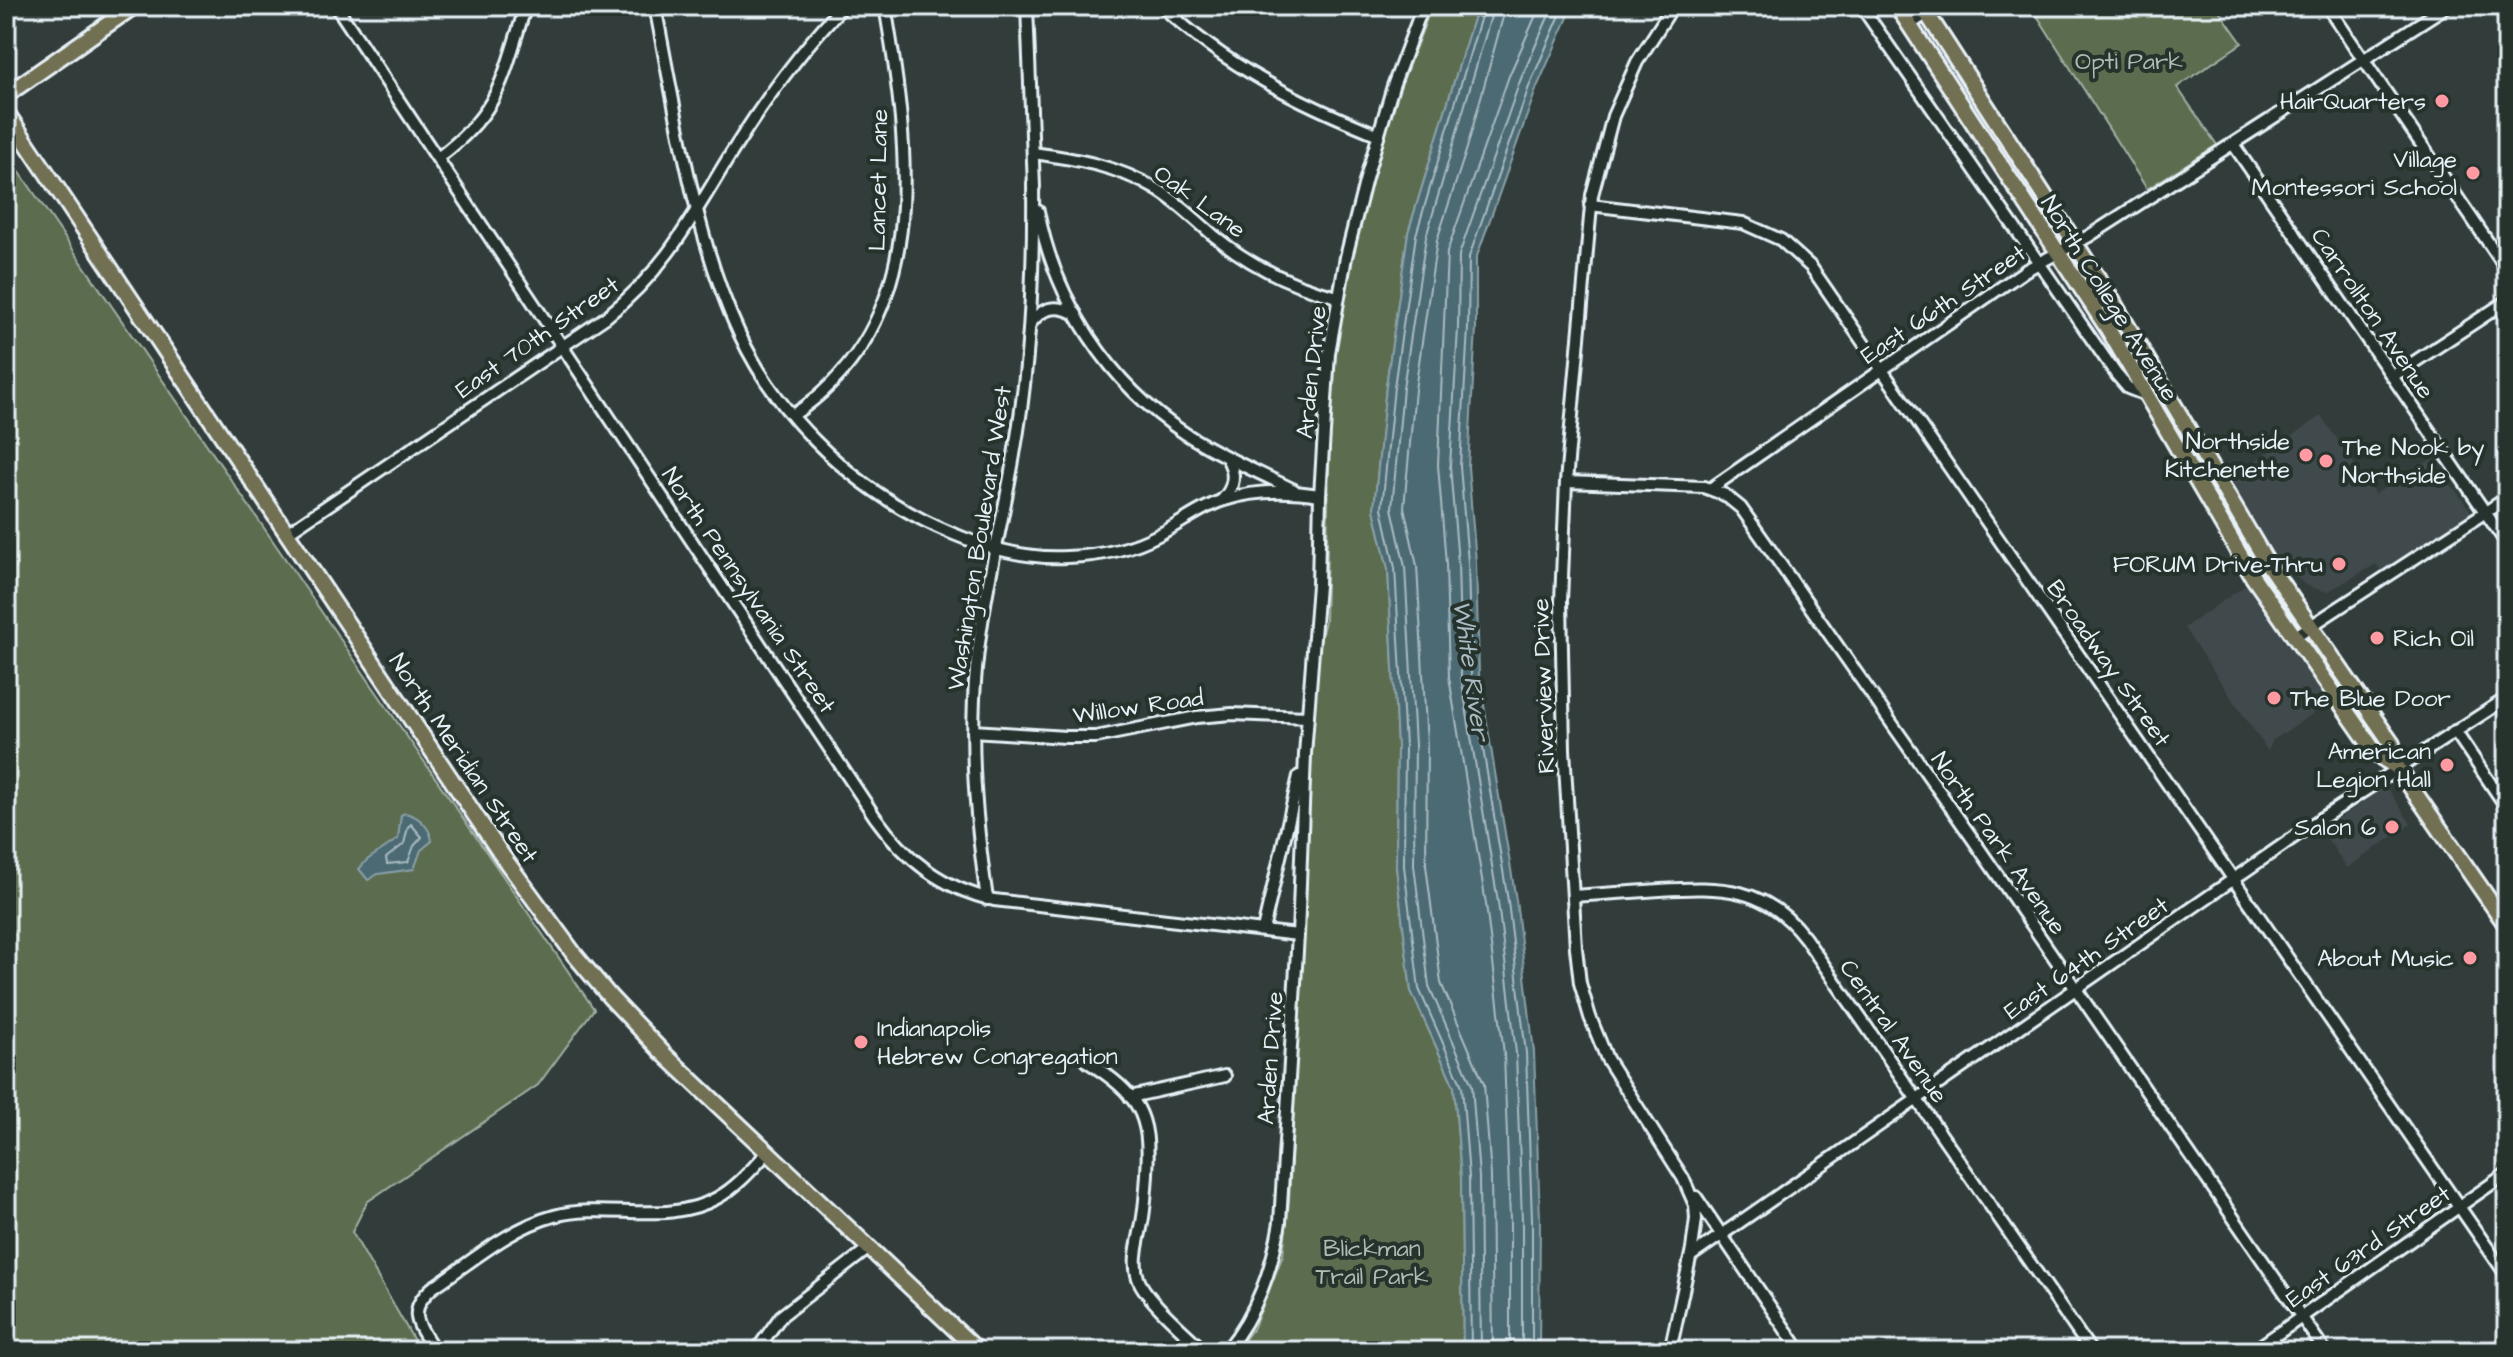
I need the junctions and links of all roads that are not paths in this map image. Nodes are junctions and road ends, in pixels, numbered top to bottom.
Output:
1 (134, 6) edge
2 (336, 6) edge
3 (526, 6) edge
4 (655, 6) edge
5 (843, 6) edge
6 (885, 6) edge
7 (1027, 6) edge
8 (1162, 6) edge
9 (1423, 6) edge
10 (1673, 6) edge
11 (1861, 6) edge
12 (1897, 6) edge
13 (2327, 6) edge
14 (2447, 6) edge
15 (1929, 8) edge
16 (1909, 25) junction
17 (2363, 59) junction
18 (6, 95) edge
19 (6, 112) edge
20 (1379, 135) junction
21 (2233, 144) junction
22 (1033, 153) junction
23 (439, 157) junction
24 (1033, 183) junction
25 (1590, 205) junction
26 (698, 208) junction
27 (2075, 244) junction
28 (2058, 253) junction
29 (2040, 263) junction
30 (2507, 270) edge
31 (1338, 297) junction
32 (2507, 301) edge
33 (1076, 314) junction
34 (1030, 325) junction
35 (562, 345) junction
36 (1882, 369) junction
37 (2393, 376) junction
38 (2146, 395) junction
39 (793, 415) junction
40 (1226, 456) junction
41 (1566, 482) junction
42 (1710, 489) junction
43 (1295, 491) junction
44 (1320, 495) junction
45 (2507, 498) edge
46 (1222, 501) junction
47 (2485, 512) junction
48 (287, 533) junction
49 (2507, 544) edge
50 (994, 549) junction
51 (2311, 626) junction
52 (2294, 637) junction
53 (2507, 698) edge
54 (1308, 717) junction
55 (973, 731) junction
56 (2455, 731) junction
57 (1305, 754) junction
58 (2397, 767) junction
59 (2507, 808) edge
60 (2234, 879) junction
61 (1573, 896) junction
62 (987, 899) junction
63 (2507, 926) edge
64 (1263, 930) junction
65 (1298, 935) junction
66 (2076, 990) junction
67 (1088, 1062) dead end
68 (1225, 1076) dead end
69 (1130, 1097) junction
70 (1918, 1100) junction
71 (767, 1153) junction
72 (2507, 1173) edge
73 (1683, 1178) junction
74 (2460, 1206) junction
75 (1720, 1237) junction
76 (869, 1248) junction
77 (1691, 1256) junction
78 (2507, 1276) edge
79 (2301, 1317) junction
80 (435, 1351) edge
81 (756, 1351) edge
82 (978, 1351) edge
83 (1204, 1351) edge
84 (1226, 1351) edge
85 (1670, 1351) edge
86 (1800, 1351) edge
87 (2091, 1351) edge
88 (2253, 1351) edge
89 (2325, 1351) edge

1 - 18 main road
2 - 23 street, North Pennsylvania Street
3 - 23 street
4 - 26 street
5 - 26 street, East 70th Street
6 - 39 street, Lancet Lane
7 - 22 street
8 - 20 street
9 - 20 street, Arden Drive
10 - 25 street, Riverview Drive
11 - 29 street
12 - 16 main road, North College Avenue
13 - 17 street
14 - 17 street, East 66th Street
15 - 16 street
15 - 27 main road, North College Avenue
16 - 28 main road, North College Avenue
17 - 21 street, East 66th Street
17 - 30 street
19 - 48 main road, North Meridian Street
20 - 31 street, Arden Drive
21 - 27 street, East 66th Street
21 - 37 street, Carrollton Avenue
22 - 24 street
22 - 31 street, Oak Lane
23 - 35 street, North Pennsylvania Street
24 - 33 street
24 - 34 street, Washington Boulevard West
25 - 36 street, Broadway Street
25 - 41 street, Riverview Drive
26 - 35 street, East 70th Street
26 - 39 street
27 - 28 street, East 66th Street
27 - 51 main road, North College Avenue
28 - 29 street, East 66th Street
28 - 38 main road, North College Avenue
29 - 36 street, East 66th Street
29 - 38 street
31 - 44 street, Arden Drive
32 - 37 street
33 - 34 street
33 - 40 street
34 - 50 street, Washington Boulevard West
35 - 48 street, East 70th Street
35 - 62 street, North Pennsylvania Street
36 - 42 street, East 66th Street
36 - 60 street, Broadway Street
37 - 47 street, Carrollton Avenue
38 - 52 main road, North College Avenue
39 - 50 street
40 - 43 street
40 - 46 street
41 - 42 street
41 - 61 street, Riverview Drive
42 - 66 street, North Park Avenue
43 - 44 street
43 - 46 street
44 - 54 street, Arden Drive
45 - 47 street
46 - 50 street
47 - 49 street, Carrollton Avenue
47 - 51 street
48 - 71 main road, North Meridian Street
50 - 55 street, Washington Boulevard West
51 - 52 street
51 - 58 main road, North College Avenue
52 - 58 main road, North College Avenue
53 - 56 street, East 64th Street
54 - 55 street, Willow Road
54 - 57 street, Arden Drive
55 - 62 street, Washington Boulevard West
56 - 58 street, East 64th Street
56 - 59 street
57 - 64 street, Arden Drive
57 - 65 street, Arden Drive
58 - 60 street, East 64th Street
58 - 63 main road, North College Avenue
60 - 66 street, East 64th Street
60 - 74 street, Broadway Street
61 - 70 street, Central Avenue
61 - 73 street, Riverview Drive
62 - 64 street, North Pennsylvania Street
64 - 65 street, North Pennsylvania Street
65 - 84 street, Arden Drive
66 - 70 street, East 64th Street
66 - 79 street, North Park Avenue
67 - 69 street
68 - 69 street
69 - 83 street
70 - 75 street, East 64th Street
70 - 87 street, Central Avenue
71 - 76 main road, North Meridian Street
71 - 80 street
72 - 74 street, East 63rd Street
73 - 75 street
73 - 77 street, Riverview Drive
74 - 78 street, Broadway Street
74 - 79 street, East 63rd Street
75 - 77 street, East 64th Street
75 - 86 street
76 - 81 street
76 - 82 main road, North Meridian Street
77 - 85 street, Riverview Drive
79 - 88 street, East 63rd Street
79 - 89 street, North Park Avenue

